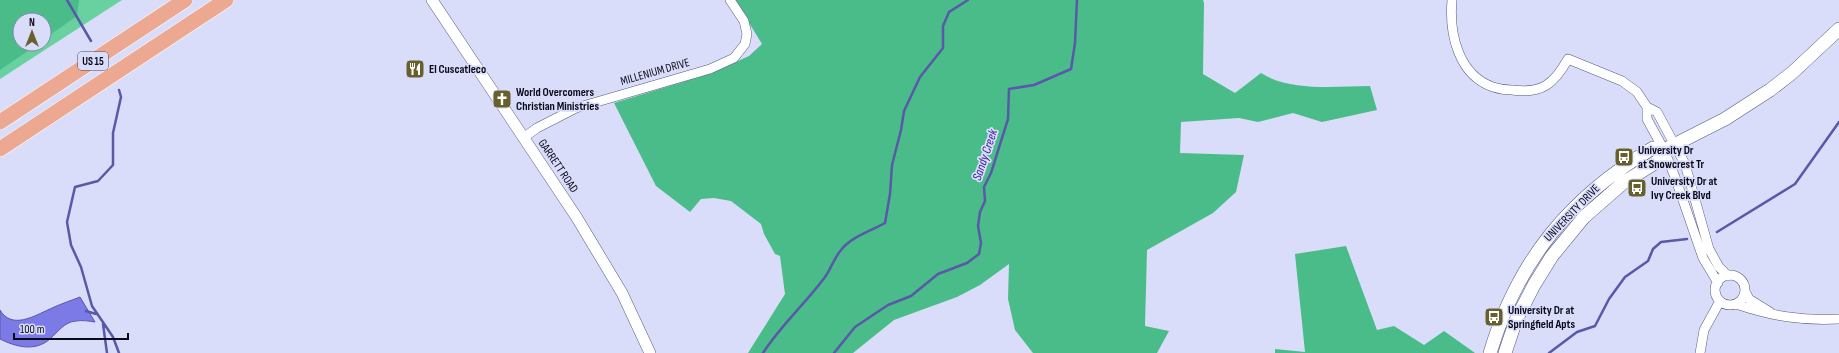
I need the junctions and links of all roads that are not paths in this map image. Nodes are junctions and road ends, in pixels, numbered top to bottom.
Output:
1 (186, 0) edge
2 (226, 0) edge
3 (432, 0) edge
4 (730, 0) edge
5 (1452, 0) edge
6 (1839, 29) edge
7 (0, 122) edge
8 (523, 138) junction
9 (1670, 148) junction
10 (0, 149) edge
11 (1728, 276) junction
12 (1718, 283) junction
13 (1745, 291) junction
14 (1720, 301) junction
15 (1736, 304) junction
16 (1776, 315) junction
17 (1839, 319) edge
18 (650, 353) edge
19 (1490, 353) edge
20 (1505, 353) edge
21 (1700, 353) edge

1 - 7 highway, US 15
2 - 10 highway, US 15
3 - 8 street, GARRETT ROAD
4 - 8 street, MILLENIUM DRIVE
5 - 9 street
6 - 9 main road, UNIVERSITY DRIVE
8 - 18 street, GARRETT ROAD
9 - 11 street
9 - 12 street
9 - 19 main road, UNIVERSITY DRIVE
9 - 20 main road, UNIVERSITY DRIVE
11 - 12 street
11 - 13 street
12 - 14 street
13 - 15 street
13 - 16 street
14 - 15 street
14 - 21 street
15 - 16 street
16 - 17 street

